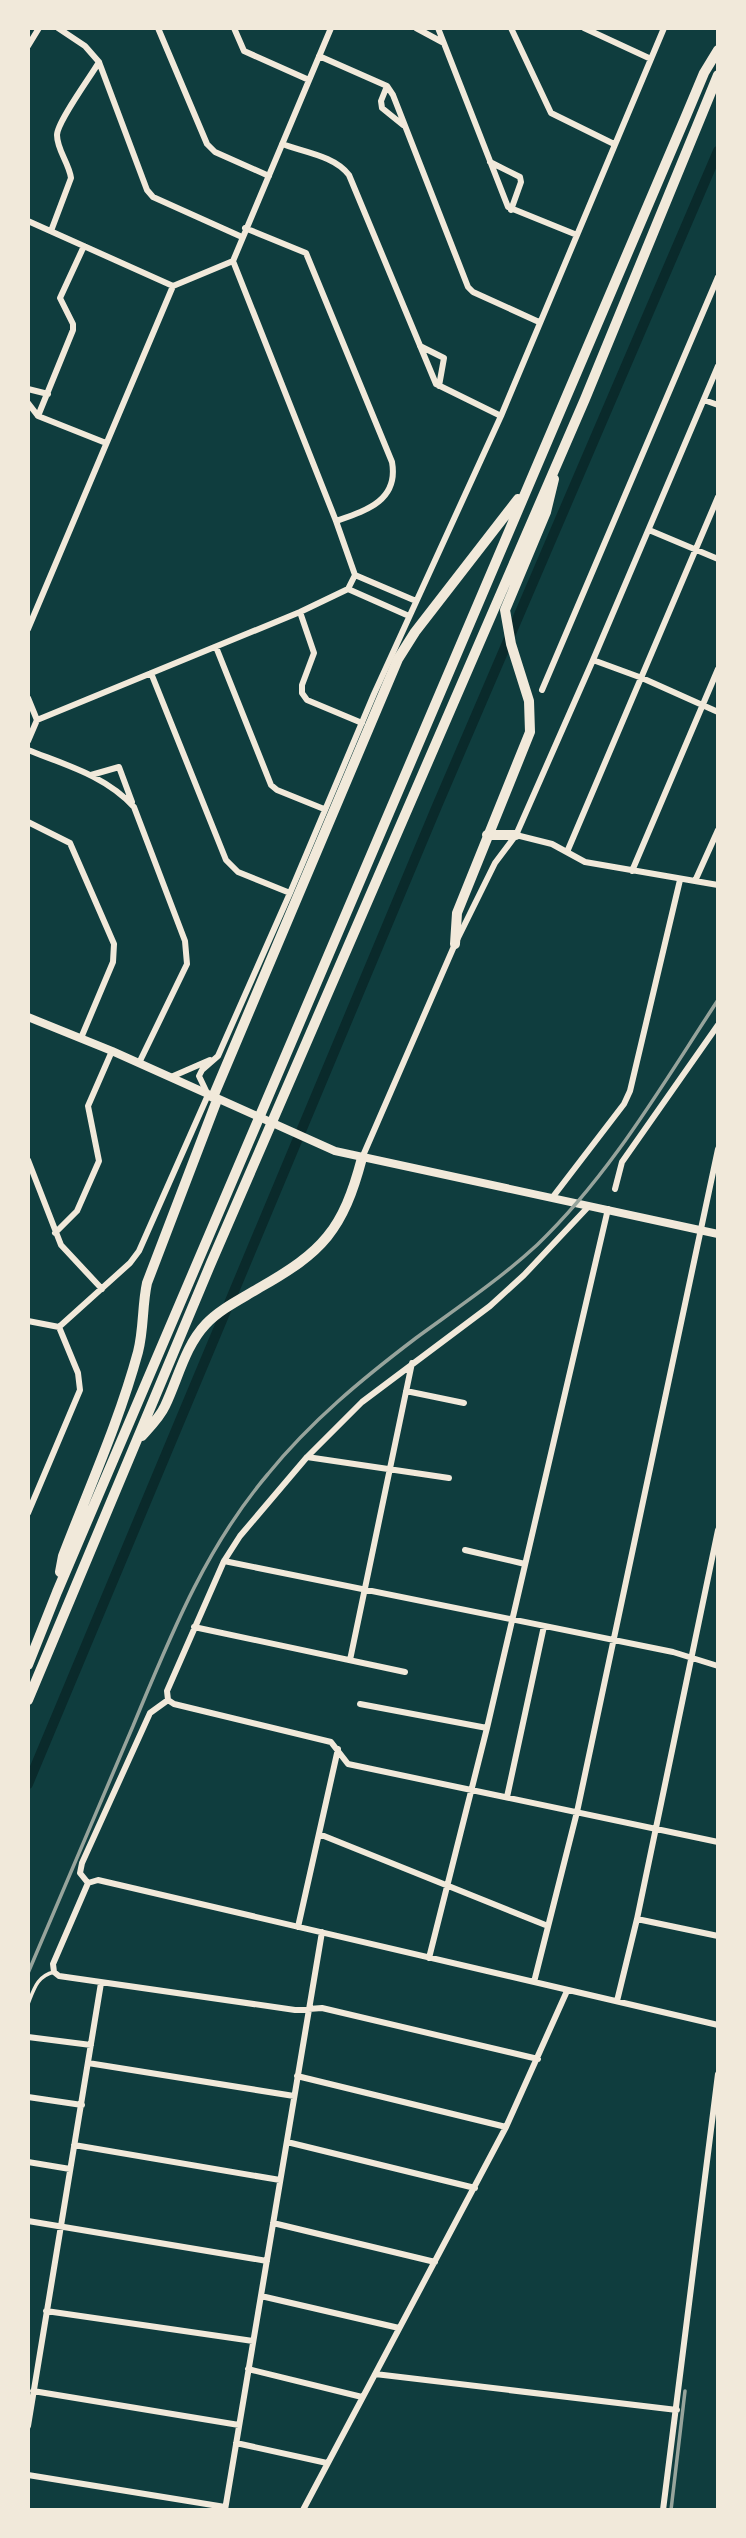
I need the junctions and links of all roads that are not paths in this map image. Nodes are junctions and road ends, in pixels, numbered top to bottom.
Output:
1 (39, 28) edge
2 (58, 28) edge
3 (158, 28) edge
4 (234, 28) edge
5 (331, 28) edge
6 (416, 28) edge
7 (438, 28) edge
8 (512, 28) edge
9 (664, 28) edge
10 (585, 29) edge
11 (442, 42) junction
12 (28, 46) edge
13 (718, 50) edge
14 (319, 56) junction
15 (651, 59) junction
16 (99, 62) junction
17 (718, 75) edge
18 (309, 80) junction
19 (387, 86) junction
20 (405, 126) junction
21 (282, 144) junction
22 (614, 144) junction
23 (490, 162) junction
24 (268, 176) junction
25 (512, 209) junction
26 (28, 221) edge
27 (245, 228) junction
28 (51, 231) junction
29 (577, 235) junction
30 (242, 237) junction
31 (84, 246) junction
32 (233, 261) junction
33 (718, 277) edge
34 (173, 286) junction
35 (539, 323) junction
36 (420, 346) junction
37 (718, 366) edge
38 (439, 386) junction
39 (28, 389) edge
40 (48, 394) junction
41 (704, 400) junction
42 (28, 403) edge
43 (718, 405) edge
44 (38, 416) junction
45 (500, 416) junction
46 (106, 443) junction
47 (564, 443) junction
48 (530, 482) junction
49 (718, 496) edge
50 (336, 521) junction
51 (649, 530) junction
52 (696, 550) junction
53 (718, 559) edge
54 (355, 575) junction
55 (348, 589) junction
56 (416, 601) junction
57 (300, 612) junction
58 (409, 616) junction
59 (28, 629) edge
60 (216, 648) junction
61 (593, 660) junction
62 (718, 668) edge
63 (151, 674) junction
64 (642, 678) junction
65 (542, 691) dead end
66 (28, 698) edge
67 (703, 705) junction
68 (718, 712) edge
69 (37, 720) junction
70 (362, 723) junction
71 (28, 741) edge
72 (28, 750) edge
73 (90, 775) junction
74 (134, 807) junction
75 (324, 808) junction
76 (28, 822) edge
77 (718, 830) edge
78 (488, 835) junction
79 (516, 835) junction
80 (567, 852) junction
81 (632, 872) junction
82 (680, 880) junction
83 (695, 881) junction
84 (718, 885) edge
85 (290, 893) junction
86 (455, 944) junction
87 (28, 1017) edge
88 (718, 1025) edge
89 (81, 1038) junction
90 (112, 1051) junction
91 (218, 1056) junction
92 (139, 1063) junction
93 (171, 1077) junction
94 (213, 1097) junction
95 (718, 1149) edge
96 (362, 1158) junction
97 (28, 1160) edge
98 (615, 1189) dead end
99 (552, 1198) junction
100 (589, 1206) junction
101 (608, 1209) junction
102 (700, 1230) junction
103 (55, 1233) junction
104 (718, 1234) edge
105 (102, 1289) junction
106 (28, 1321) edge
107 (59, 1327) junction
108 (412, 1363) junction
109 (406, 1391) junction
110 (464, 1403) dead end
111 (134, 1447) junction
112 (307, 1457) junction
113 (391, 1469) junction
114 (449, 1478) dead end
115 (30, 1505) edge
116 (28, 1513) edge
117 (718, 1530) edge
118 (465, 1550) dead end
119 (224, 1561) junction
120 (526, 1564) junction
121 (365, 1589) junction
122 (57, 1592) junction
123 (513, 1620) junction
124 (544, 1626) junction
125 (194, 1628) junction
126 (615, 1641) junction
127 (690, 1658) junction
128 (350, 1660) junction
129 (28, 1665) edge
130 (718, 1666) edge
131 (405, 1672) dead end
132 (28, 1700) edge
133 (169, 1700) junction
134 (360, 1704) dead end
135 (487, 1728) junction
136 (338, 1749) junction
137 (472, 1790) junction
138 (507, 1797) junction
139 (577, 1812) junction
140 (655, 1830) junction
141 (319, 1834) junction
142 (718, 1842) edge
143 (88, 1883) junction
144 (448, 1886) junction
145 (637, 1919) junction
146 (548, 1926) junction
147 (298, 1927) junction
148 (322, 1932) junction
149 (718, 1936) edge
150 (429, 1958) junction
151 (54, 1972) junction
152 (534, 1982) junction
153 (101, 1983) junction
154 (568, 1991) junction
155 (617, 2001) junction
156 (28, 2004) edge
157 (307, 2010) junction
158 (718, 2025) edge
159 (28, 2036) edge
160 (91, 2045) junction
161 (537, 2059) junction
162 (88, 2063) junction
163 (718, 2074) edge
164 (297, 2076) junction
165 (294, 2096) junction
166 (28, 2097) edge
167 (82, 2105) junction
168 (506, 2127) junction
169 (287, 2142) junction
170 (74, 2145) junction
171 (28, 2162) edge
172 (70, 2169) junction
173 (280, 2180) junction
174 (475, 2188) junction
175 (28, 2221) edge
176 (273, 2223) junction
177 (60, 2227) junction
178 (267, 2261) junction
179 (435, 2262) junction
180 (261, 2296) junction
181 (46, 2311) junction
182 (399, 2328) junction
183 (253, 2341) junction
184 (28, 2367) edge
185 (37, 2368) junction
186 (248, 2369) junction
187 (375, 2374) junction
188 (33, 2391) junction
189 (362, 2397) junction
190 (677, 2410) junction
191 (239, 2425) junction
192 (28, 2426) edge
193 (236, 2443) junction
194 (327, 2463) junction
195 (28, 2475) edge
196 (225, 2509) edge
197 (303, 2510) edge
198 (663, 2510) edge

1 - 12 street
2 - 16 street
3 - 24 street
4 - 18 street
5 - 14 street
6 - 11 street
7 - 11 street
8 - 22 street
9 - 15 street
10 - 15 street
11 - 23 street
13 - 48 highway
14 - 18 street
14 - 19 street
15 - 22 street
16 - 28 street
16 - 30 street
17 - 47 highway
18 - 21 street
19 - 20 street
19 - 20 street
20 - 35 street
21 - 24 street
21 - 36 street
22 - 29 street
23 - 25 street
23 - 25 street
24 - 27 street
25 - 29 street
26 - 28 street
27 - 30 street
27 - 50 street
28 - 31 street
29 - 35 street
30 - 32 street
31 - 34 street
31 - 40 street
32 - 34 street
32 - 50 street
33 - 65 street
34 - 46 street
35 - 45 street
36 - 38 street
36 - 38 street
37 - 41 street
38 - 45 street
39 - 40 street
40 - 44 street
41 - 43 street
41 - 51 street
42 - 44 street
44 - 46 street
45 - 56 street
46 - 59 street
47 - 78 highway
47 - 111 highway
48 - 94 highway
48 - 122 highway
49 - 52 street
50 - 54 street
51 - 52 street
51 - 61 street
52 - 53 street
52 - 64 street
54 - 55 street
54 - 56 street
55 - 57 street
55 - 58 street
56 - 58 street
57 - 60 street
57 - 70 street
58 - 70 street
60 - 63 street
60 - 75 street
61 - 64 street
61 - 79 street
62 - 67 street
63 - 69 street
63 - 85 street
64 - 67 street
64 - 80 street
66 - 69 street
67 - 68 street
67 - 81 street
69 - 71 street
70 - 75 street
72 - 73 street
73 - 74 street
73 - 74 street
74 - 92 street
75 - 85 street
76 - 89 street
77 - 83 street
78 - 79 highway
78 - 86 highway
79 - 80 street
79 - 86 street
80 - 81 street
81 - 82 street
82 - 83 street
82 - 99 street
83 - 84 street
85 - 91 street
86 - 96 street
87 - 89 street
88 - 98 street
89 - 90 street
90 - 92 street
90 - 103 street
91 - 93 street
91 - 94 street
92 - 93 street
93 - 94 street
94 - 96 street
94 - 105 street
94 - 122 highway
95 - 102 street
96 - 99 street
96 - 111 highway
97 - 103 street
99 - 100 street
100 - 101 street
100 - 108 street
101 - 102 street
101 - 120 street
102 - 104 street
102 - 126 street
103 - 105 street
105 - 107 street
106 - 107 street
107 - 115 street
108 - 109 street
108 - 112 street
109 - 110 street
109 - 113 street
111 - 132 highway
112 - 113 street
112 - 119 street
113 - 114 street
113 - 121 street
115 - 116 street
117 - 127 street
118 - 120 street
119 - 121 street
119 - 125 street
120 - 123 street
121 - 123 street
121 - 128 street
122 - 129 highway
123 - 124 street
123 - 135 street
124 - 126 street
124 - 138 street
125 - 128 street
125 - 133 street
126 - 127 street
126 - 139 street
127 - 130 street
127 - 140 street
128 - 131 street
133 - 136 street
133 - 143 street
134 - 135 street
135 - 137 street
136 - 137 street
136 - 141 street
137 - 138 street
137 - 144 street
138 - 139 street
139 - 140 street
139 - 146 street
140 - 142 street
140 - 145 street
141 - 144 street
141 - 147 street
143 - 147 street
143 - 151 street
144 - 146 street
144 - 150 street
145 - 149 street
145 - 155 street
146 - 152 street
147 - 148 street
148 - 150 street
148 - 157 street
150 - 152 street
151 - 153 street
151 - 156 lane
152 - 154 street
153 - 157 street
153 - 160 street
154 - 155 street
154 - 161 street
155 - 158 street
157 - 161 street
157 - 164 street
159 - 160 street
160 - 162 street
161 - 168 street
162 - 165 street
162 - 167 street
163 - 190 street
164 - 165 street
164 - 168 street
165 - 169 street
166 - 167 street
167 - 170 street
168 - 174 street
169 - 173 street
169 - 174 street
170 - 172 street
170 - 173 street
171 - 172 street
172 - 177 street
173 - 176 street
174 - 179 street
175 - 177 street
176 - 178 street
176 - 179 street
177 - 178 street
177 - 181 street
178 - 180 street
179 - 182 street
180 - 182 street
180 - 183 street
181 - 183 street
181 - 185 street
182 - 187 street
183 - 186 street
184 - 185 lane
185 - 188 street
186 - 189 street
186 - 191 street
187 - 189 street
187 - 190 street
188 - 191 street
188 - 192 street
189 - 194 street
190 - 198 street
191 - 193 street
193 - 194 street
193 - 196 street
194 - 197 street
195 - 196 street

